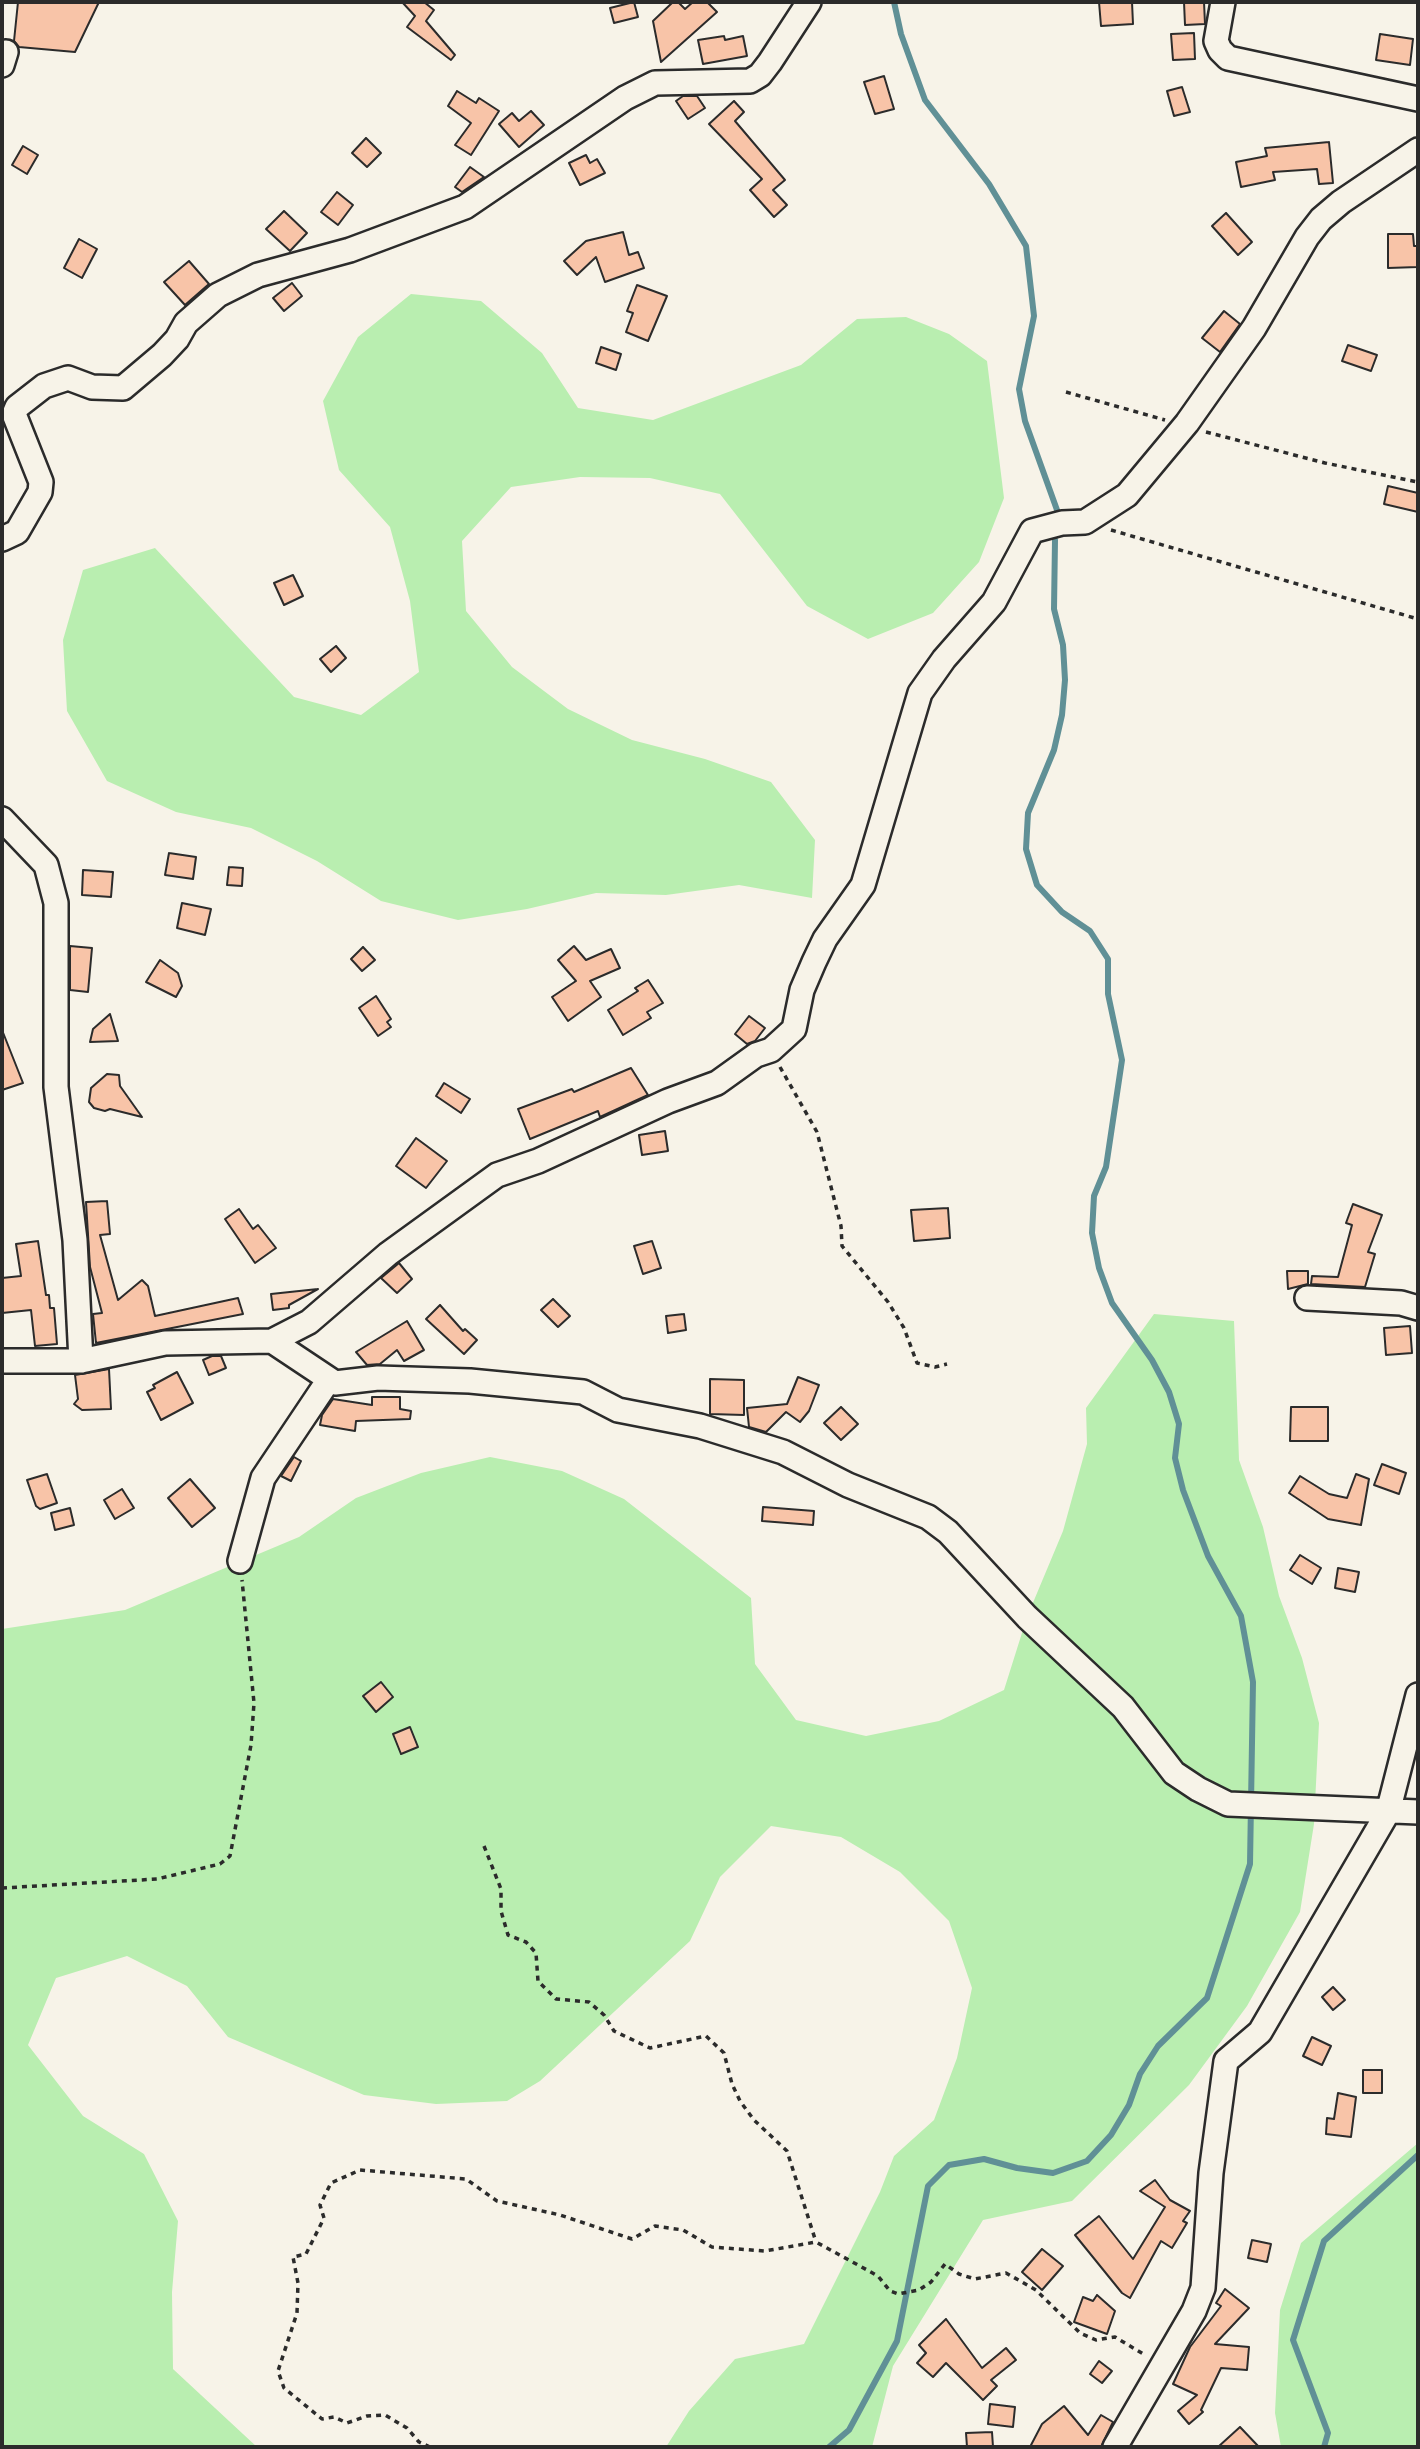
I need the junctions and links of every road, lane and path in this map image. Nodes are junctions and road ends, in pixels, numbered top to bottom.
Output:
1 (809, 2) edge
2 (1223, 2) edge
3 (1418, 99) edge
4 (1418, 150) edge
5 (1066, 392) dead end
6 (9, 405) edge
7 (1172, 422) dead end
8 (1198, 429) dead end
9 (1418, 482) edge
10 (1085, 522) junction
11 (2, 538) edge
12 (1418, 620) edge
13 (2, 819) edge
14 (771, 1050) junction
15 (1307, 1298) dead end
16 (1418, 1308) edge
17 (272, 1341) junction
18 (2, 1361) edge
19 (81, 1361) junction
20 (947, 1364) dead end
21 (328, 1381) junction
22 (240, 1561) joint
23 (1418, 1695) edge
24 (1388, 1812) junction
25 (1418, 1812) edge
26 (484, 1846) dead end
27 (2, 1888) edge
28 (816, 2242) junction
29 (1161, 2367) junction
30 (430, 2447) edge
31 (1115, 2447) edge

1 - 6 street
2 - 3 street
4 - 10 street
5 - 7 path
6 - 11 street
8 - 9 path
10 - 12 path
10 - 14 street
13 - 19 street
14 - 17 street
14 - 20 path
15 - 16 street
17 - 19 street
17 - 21 street
18 - 19 street
21 - 22 street
21 - 24 street
22 - 27 path
23 - 24 street
24 - 25 street
24 - 29 street
26 - 28 path
28 - 29 path
28 - 30 path
29 - 31 street

